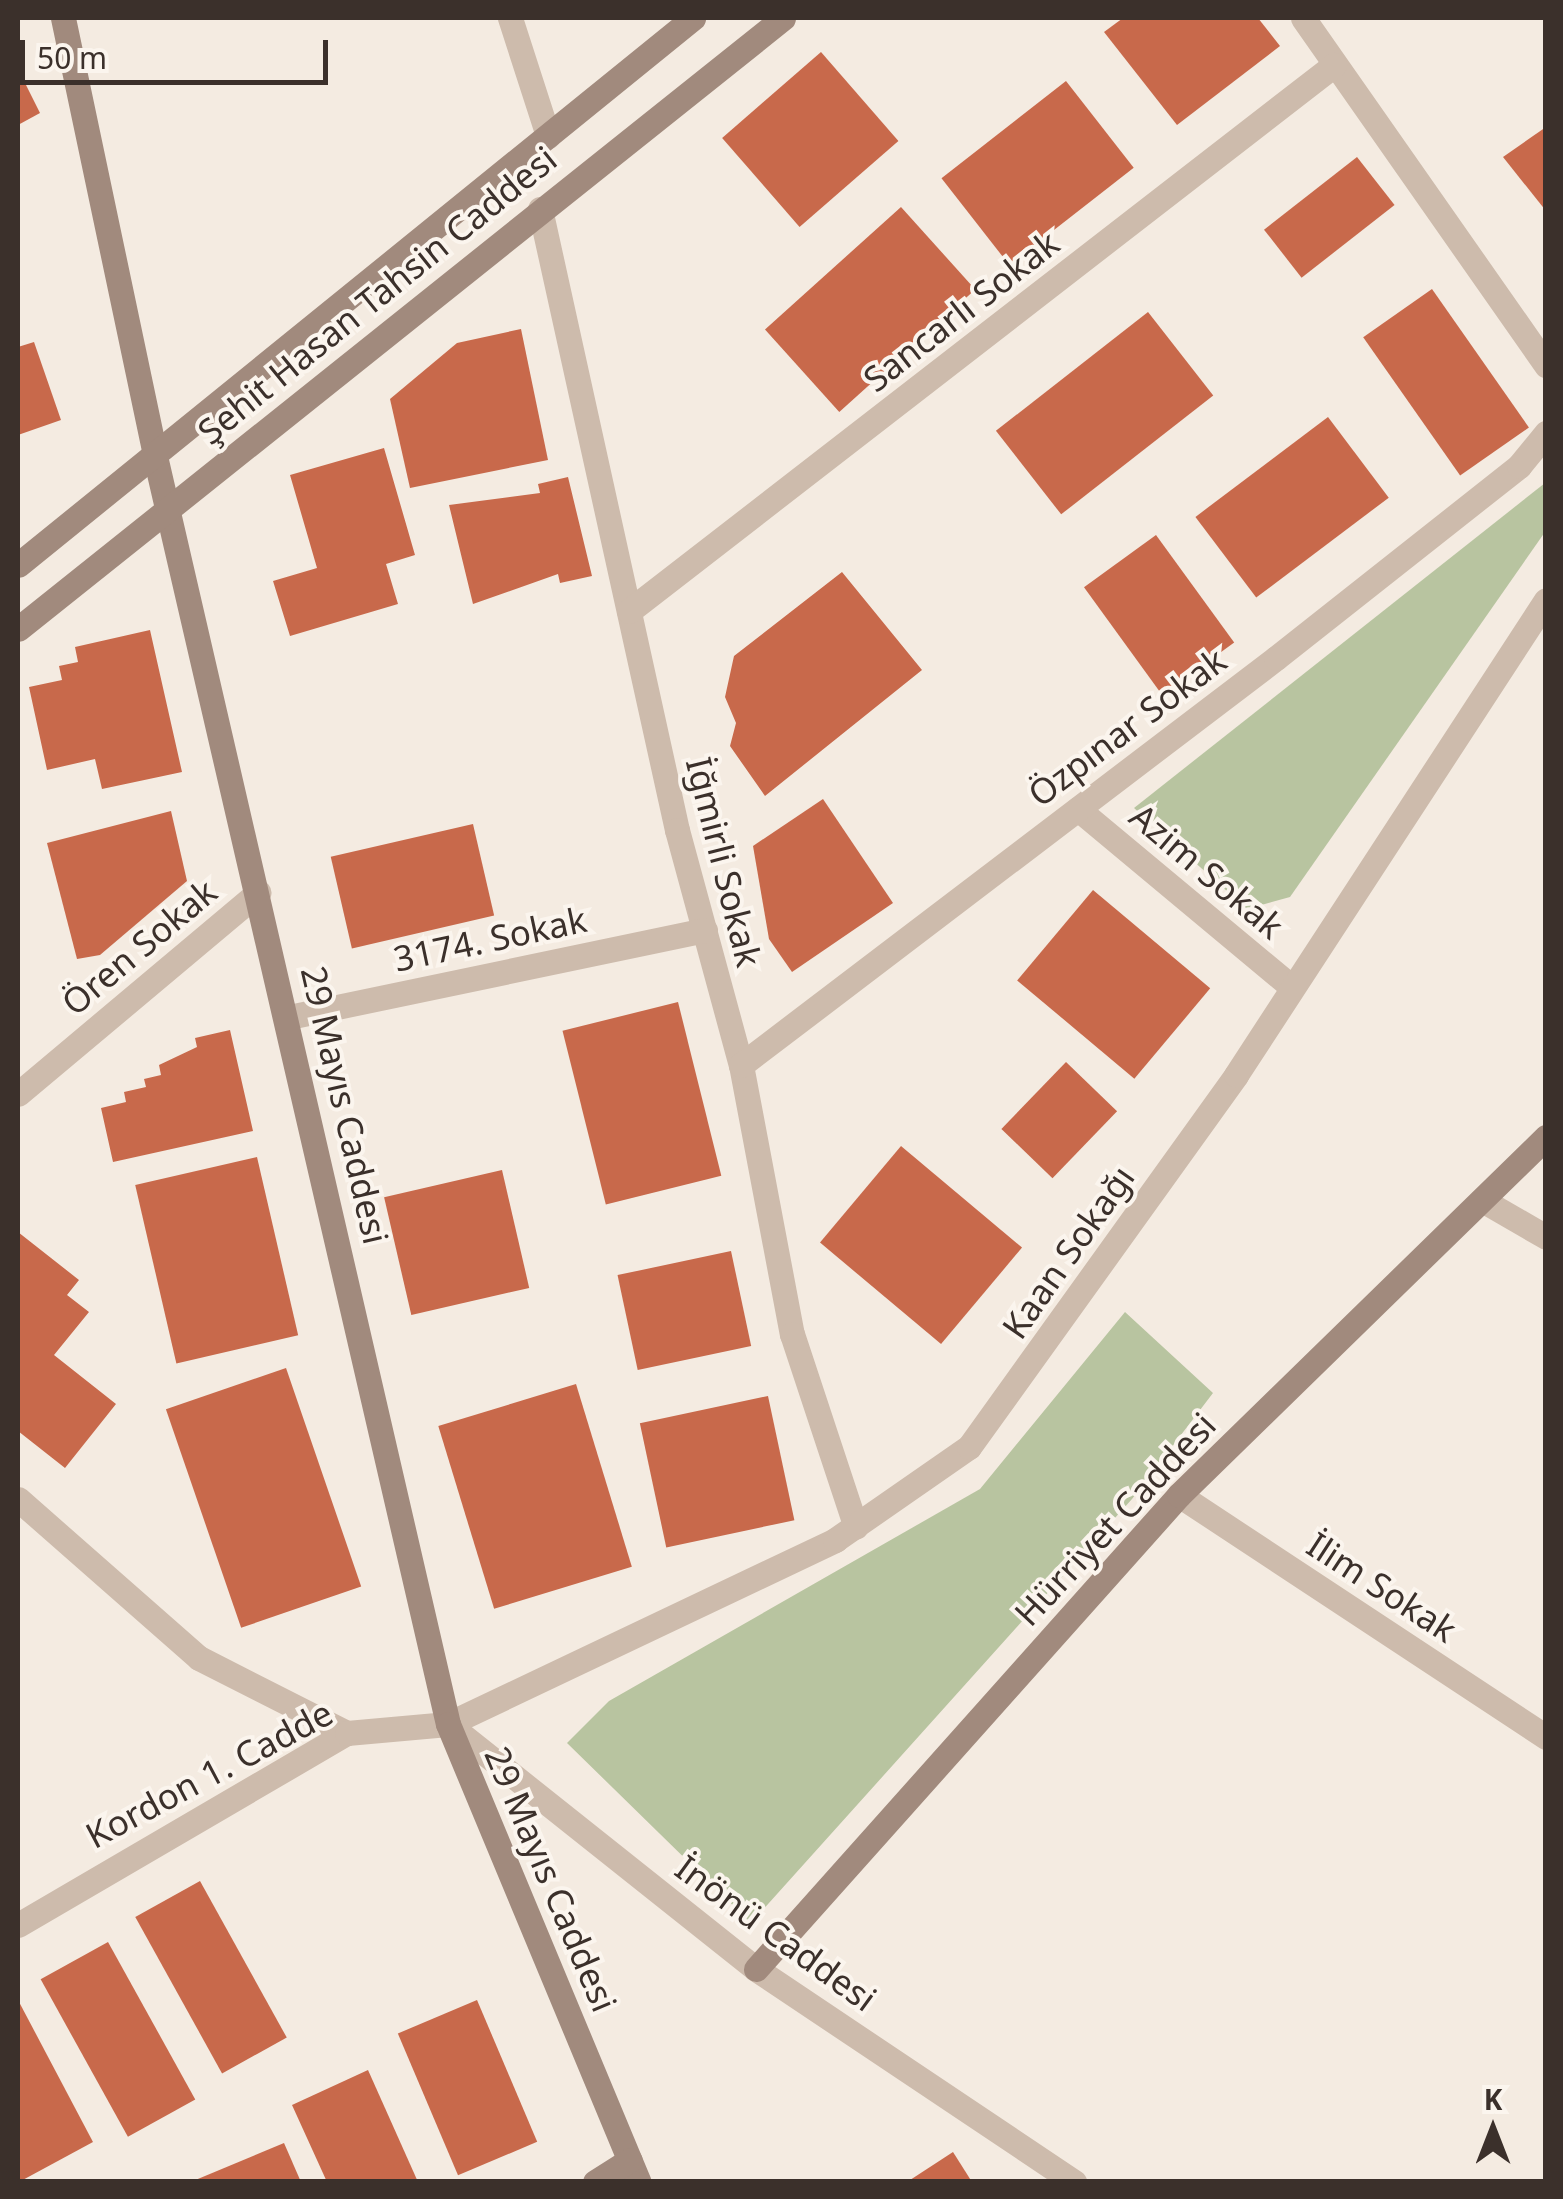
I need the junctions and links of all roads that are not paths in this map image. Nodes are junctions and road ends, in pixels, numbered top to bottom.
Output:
1 (62, 18) edge
2 (510, 18) edge
3 (693, 18) edge
4 (783, 18) edge
5 (1303, 18) edge
6 (1334, 64) junction
7 (548, 136) junction
8 (540, 209) junction
9 (1546, 365) edge
10 (1546, 433) edge
11 (155, 456) junction
12 (169, 506) junction
13 (18, 565) edge
14 (1546, 600) edge
15 (629, 610) junction
16 (18, 629) edge
17 (1078, 808) junction
18 (259, 892) junction
19 (704, 930) junction
20 (1292, 988) junction
21 (289, 1018) junction
22 (741, 1065) junction
23 (18, 1094) edge
24 (1546, 1137) edge
25 (1482, 1200) junction
26 (1546, 1238) edge
27 (1179, 1495) junction
28 (18, 1499) edge
29 (856, 1527) junction
30 (448, 1724) junction
31 (347, 1734) junction
32 (1546, 1737) edge
33 (19, 1921) edge
34 (756, 1969) junction
35 (635, 2171) edge
36 (595, 2182) edge
37 (1074, 2182) edge

1 - 11 street, 29 Mayıs Caddesi
2 - 7 street
3 - 7 street, Şehit Hasan Tahsin Caddesi
4 - 8 street, Şehit Hasan Tahsin Caddesi
5 - 6 street
6 - 9 street
6 - 15 street, Sancarlı Sokak
7 - 11 street, Şehit Hasan Tahsin Caddesi
8 - 12 street, Şehit Hasan Tahsin Caddesi
8 - 15 street, İğmirli Sokak
10 - 17 street, Özpınar Sokak
11 - 12 street, 29 Mayıs Caddesi
11 - 13 street, Şehit Hasan Tahsin Caddesi
12 - 16 street, Şehit Hasan Tahsin Caddesi
12 - 18 street, 29 Mayıs Caddesi
14 - 20 street, Kaan Sokağı
15 - 19 street, İğmirli Sokak
17 - 20 street, Azim Sokak
17 - 22 street, Özpınar Sokak
18 - 21 street, 29 Mayıs Caddesi
18 - 23 street, Ören Sokak
19 - 21 street, 3174. Sokak
19 - 22 street, İğmirli Sokak
20 - 29 street, Kaan Sokağı
21 - 30 street, 29 Mayıs Caddesi
22 - 29 street, İğmirli Sokak
24 - 25 street, Hürriyet Caddesi
25 - 26 street
25 - 27 street, Hürriyet Caddesi
27 - 32 street, İlim Sokak
27 - 34 street, Hürriyet Caddesi
28 - 31 street
29 - 30 street, Kaan Sokağı
30 - 31 street, Kordon 1. Cadde
30 - 34 street, İnönü Caddesi
30 - 35 street, 29 Mayıs Caddesi
31 - 33 street, Kordon 1. Cadde
34 - 37 street, İnönü Caddesi
35 - 36 street

